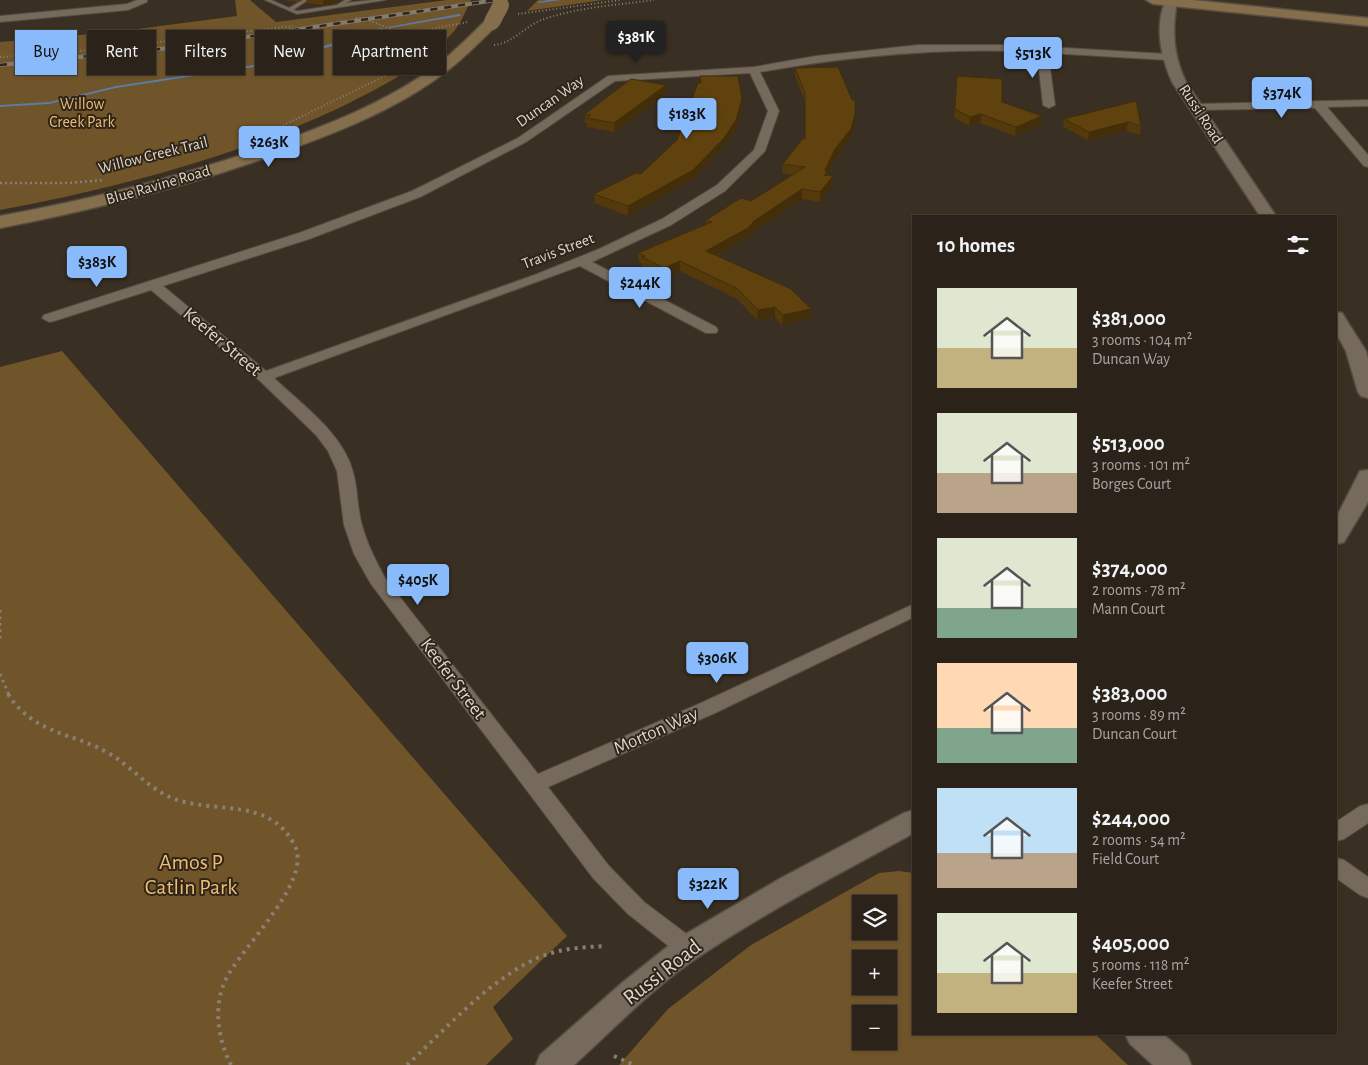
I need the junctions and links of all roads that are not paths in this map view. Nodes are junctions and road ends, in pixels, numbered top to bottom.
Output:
1 (142, 0) edge
2 (267, 0) edge
3 (306, 0) edge
4 (349, 0) edge
5 (383, 0) edge
6 (1153, 0) edge
7 (1171, 2) junction
8 (338, 6) junction
9 (505, 7) edge
10 (289, 10) junction
11 (0, 19) edge
12 (1368, 22) edge
13 (1042, 50) junction
14 (1167, 57) junction
15 (754, 70) junction
16 (1368, 103) edge
17 (1049, 105) dead end
18 (1319, 105) junction
19 (1196, 107) junction
20 (1368, 163) edge
21 (1267, 215) edge
22 (0, 222) edge
23 (582, 262) junction
24 (154, 285) junction
25 (50, 318) dead end
26 (1337, 319) edge
27 (711, 330) dead end
28 (264, 377) junction
29 (1368, 392) edge
30 (1368, 476) edge
31 (1337, 535) edge
32 (912, 611) edge
33 (533, 785) junction
34 (1368, 812) edge
35 (912, 823) edge
36 (1337, 832) edge
37 (1337, 867) edge
38 (1368, 889) edge
39 (688, 948) junction
40 (1142, 1035) edge
41 (552, 1065) edge
42 (1175, 1065) edge

1 - 11 street
2 - 10 lane
3 - 10 lane
4 - 8 lane
5 - 8 lane
6 - 7 main road
7 - 12 main road
7 - 14 street, Russi Road
8 - 10 lane
9 - 22 main road, Blue Ravine Road, bridge
13 - 14 street, Duncan Way
13 - 15 street, Duncan Way
13 - 17 street
14 - 19 street, Russi Road
15 - 23 street, Travis Street
15 - 24 street, Duncan Way
16 - 18 street
18 - 19 street
18 - 20 street
19 - 21 street, Russi Road
23 - 27 street
23 - 28 street, Travis Street
24 - 25 street, Duncan Way
24 - 28 street, Keefer Street
26 - 29 street
28 - 33 street, Keefer Street
30 - 31 street
32 - 33 street, Morton Way
33 - 39 street, Keefer Street
34 - 36 street
35 - 39 street, Russi Road
37 - 38 street
39 - 41 street, Russi Road
40 - 42 street

